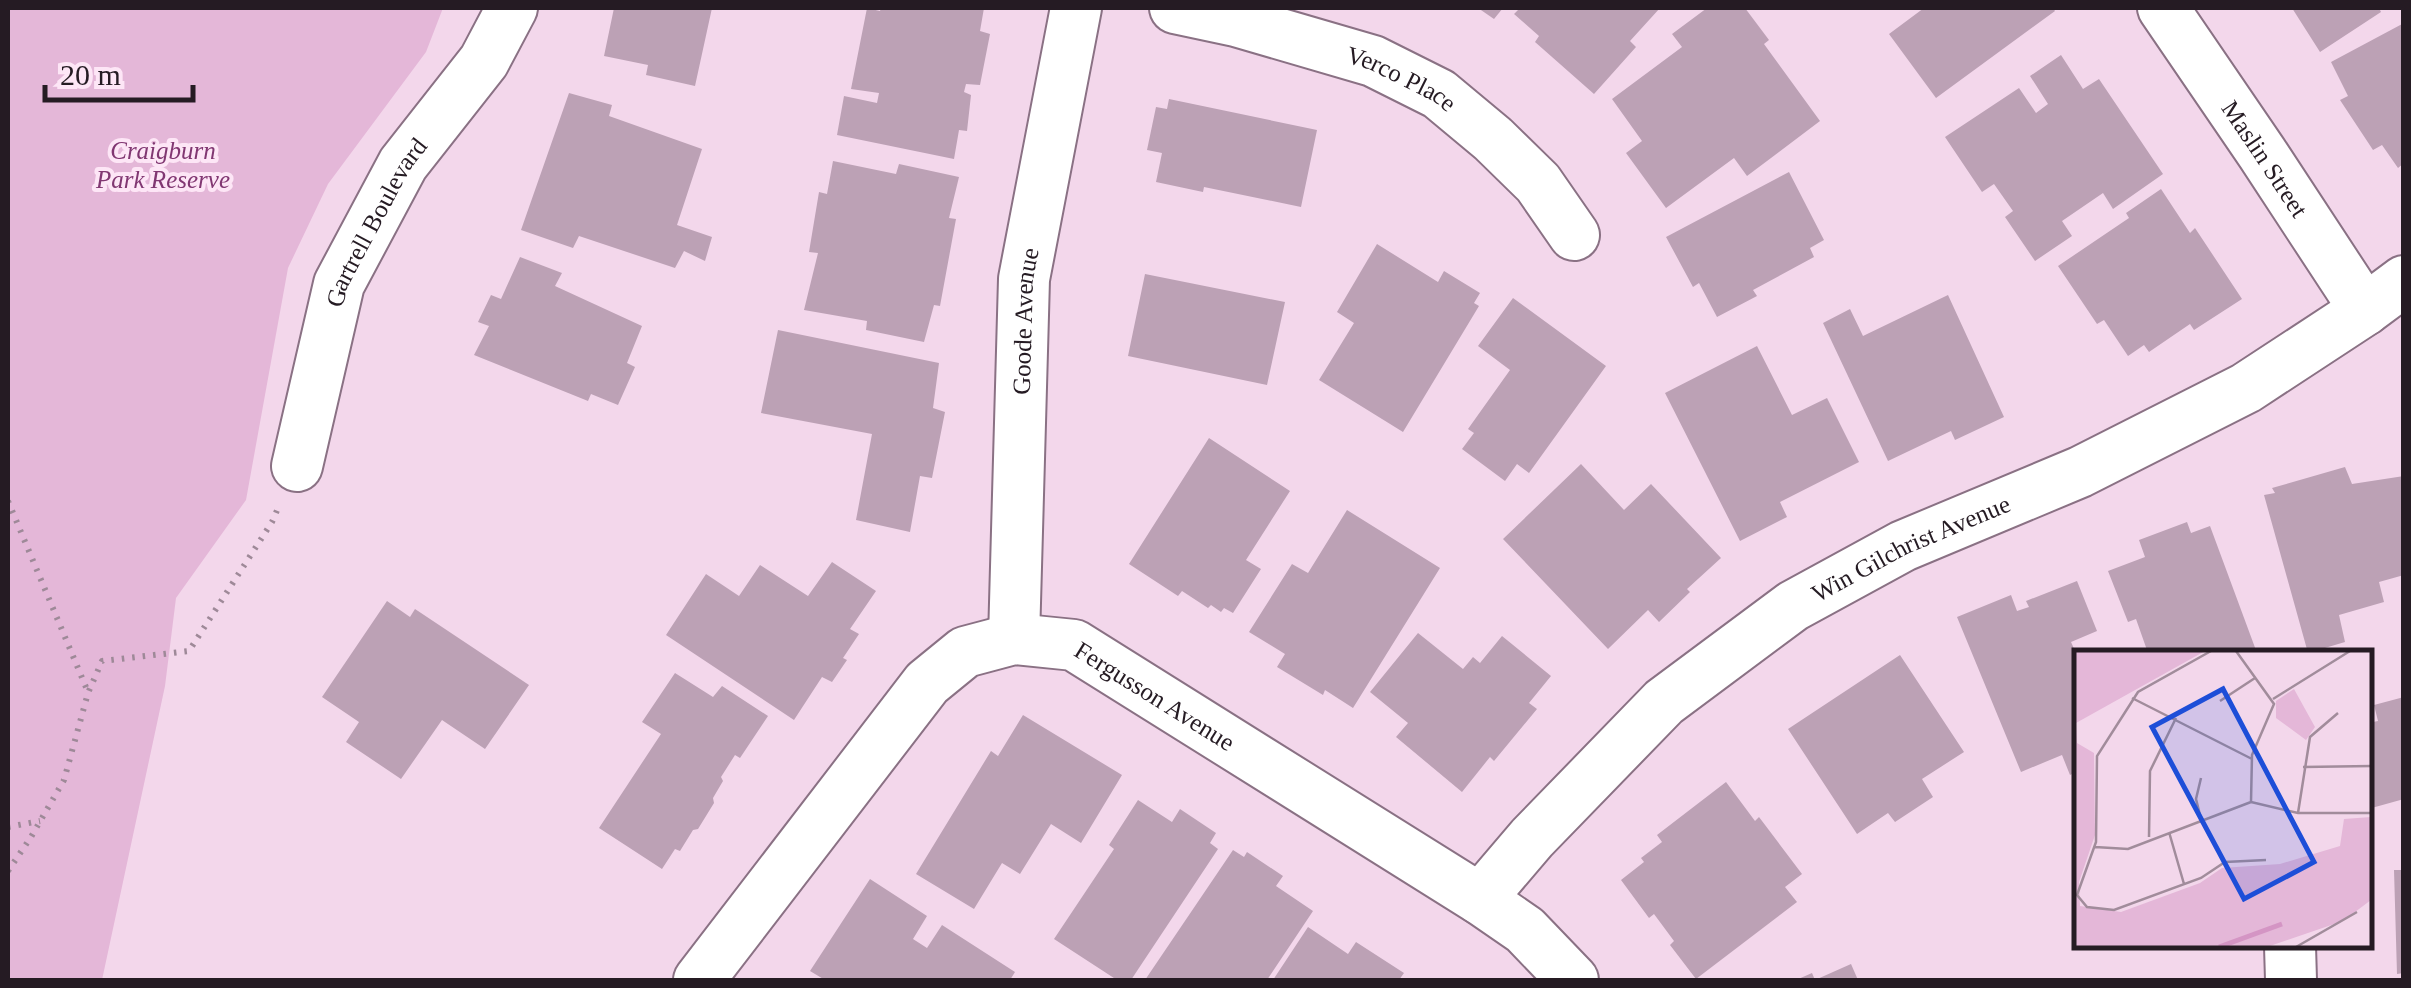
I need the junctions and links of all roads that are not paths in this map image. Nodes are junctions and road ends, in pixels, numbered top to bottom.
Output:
1 (512, 8) edge
2 (1076, 8) edge
3 (1175, 8) edge
4 (2163, 8) edge
5 (1574, 235) dead end
6 (2384, 296) edge
7 (297, 466) road end
8 (1014, 639) junction
9 (1480, 899) junction
10 (2290, 948) edge
11 (699, 980) edge
12 (1573, 980) edge
13 (2290, 980) edge

1 - 7 street, Gartrell Boulevard
2 - 8 street, Goode Avenue
3 - 5 street, Verco Place
4 - 6 street, Maslin Street
6 - 9 street, Win Gilchrist Avenue
8 - 9 street, Fergusson Avenue
8 - 11 street, Fergusson Avenue
9 - 12 street, Fergusson Avenue
10 - 13 street

